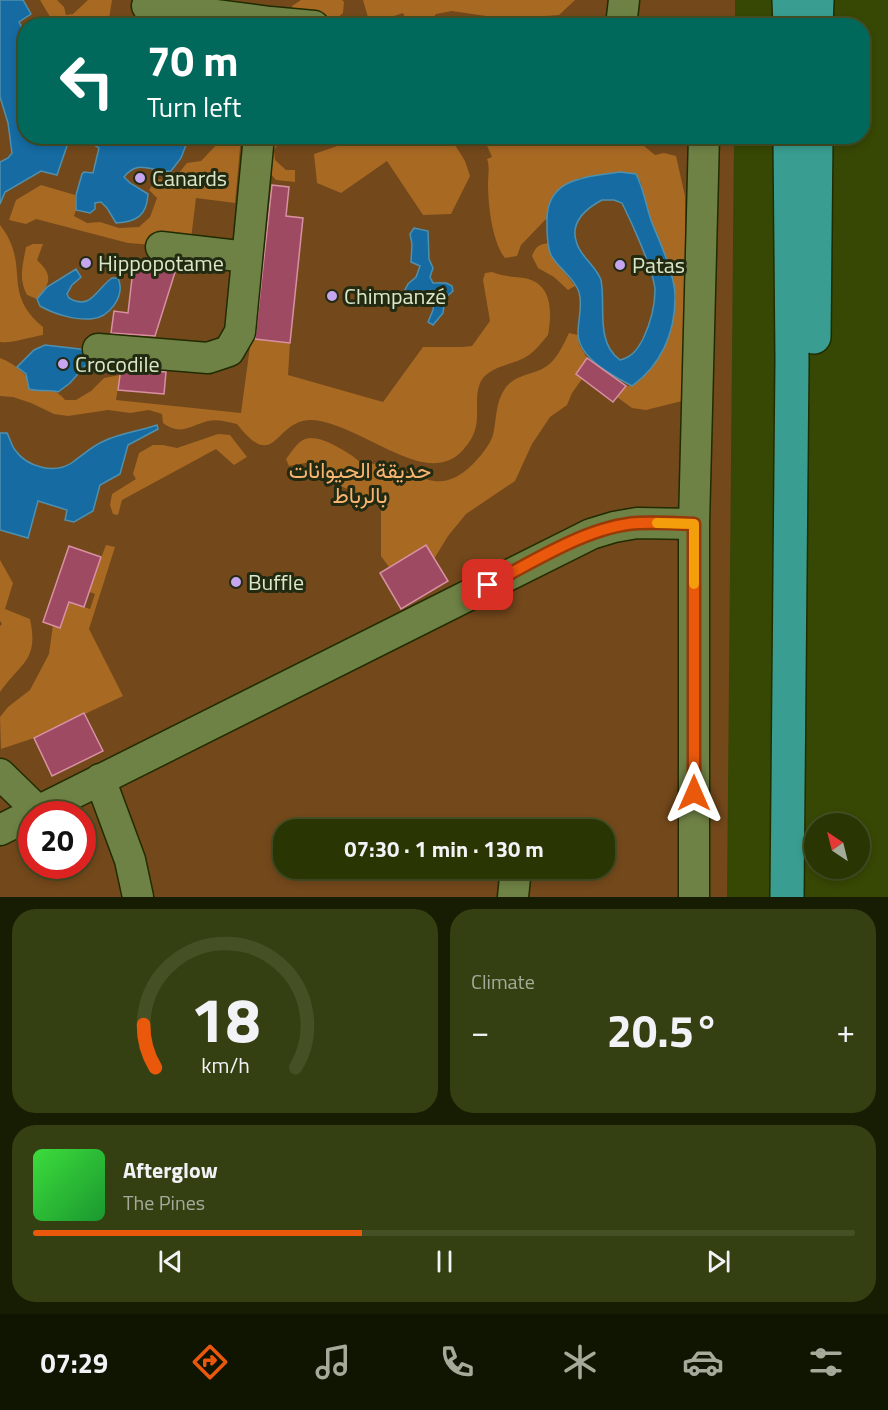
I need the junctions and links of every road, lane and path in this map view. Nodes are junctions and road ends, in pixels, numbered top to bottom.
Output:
1 (624, 0) edge
2 (789, 0) edge
3 (817, 0) edge
4 (147, 6) dead end
5 (229, 18) edge
6 (622, 18) edge
7 (790, 18) edge
8 (816, 18) edge
9 (258, 144) edge
10 (704, 144) edge
11 (790, 144) edge
12 (816, 144) edge
13 (161, 247) dead end
14 (247, 257) junction
15 (98, 349) dead end
16 (694, 524) junction
17 (0, 774) edge
18 (100, 779) junction
19 (28, 801) edge
20 (55, 801) edge
21 (18, 820) edge
22 (0, 830) edge
23 (515, 879) edge
24 (138, 897) edge
25 (513, 897) edge
26 (694, 897) edge
27 (787, 897) edge
28 (810, 897) edge

1 - 6 lane
2 - 7 highway
3 - 8 highway
4 - 5 lane
9 - 14 lane
10 - 16 lane
11 - 27 highway
12 - 28 highway
13 - 14 lane
14 - 15 lane
16 - 18 lane
16 - 26 lane
17 - 19 lane
18 - 20 lane
18 - 24 lane
21 - 22 lane
23 - 25 lane

